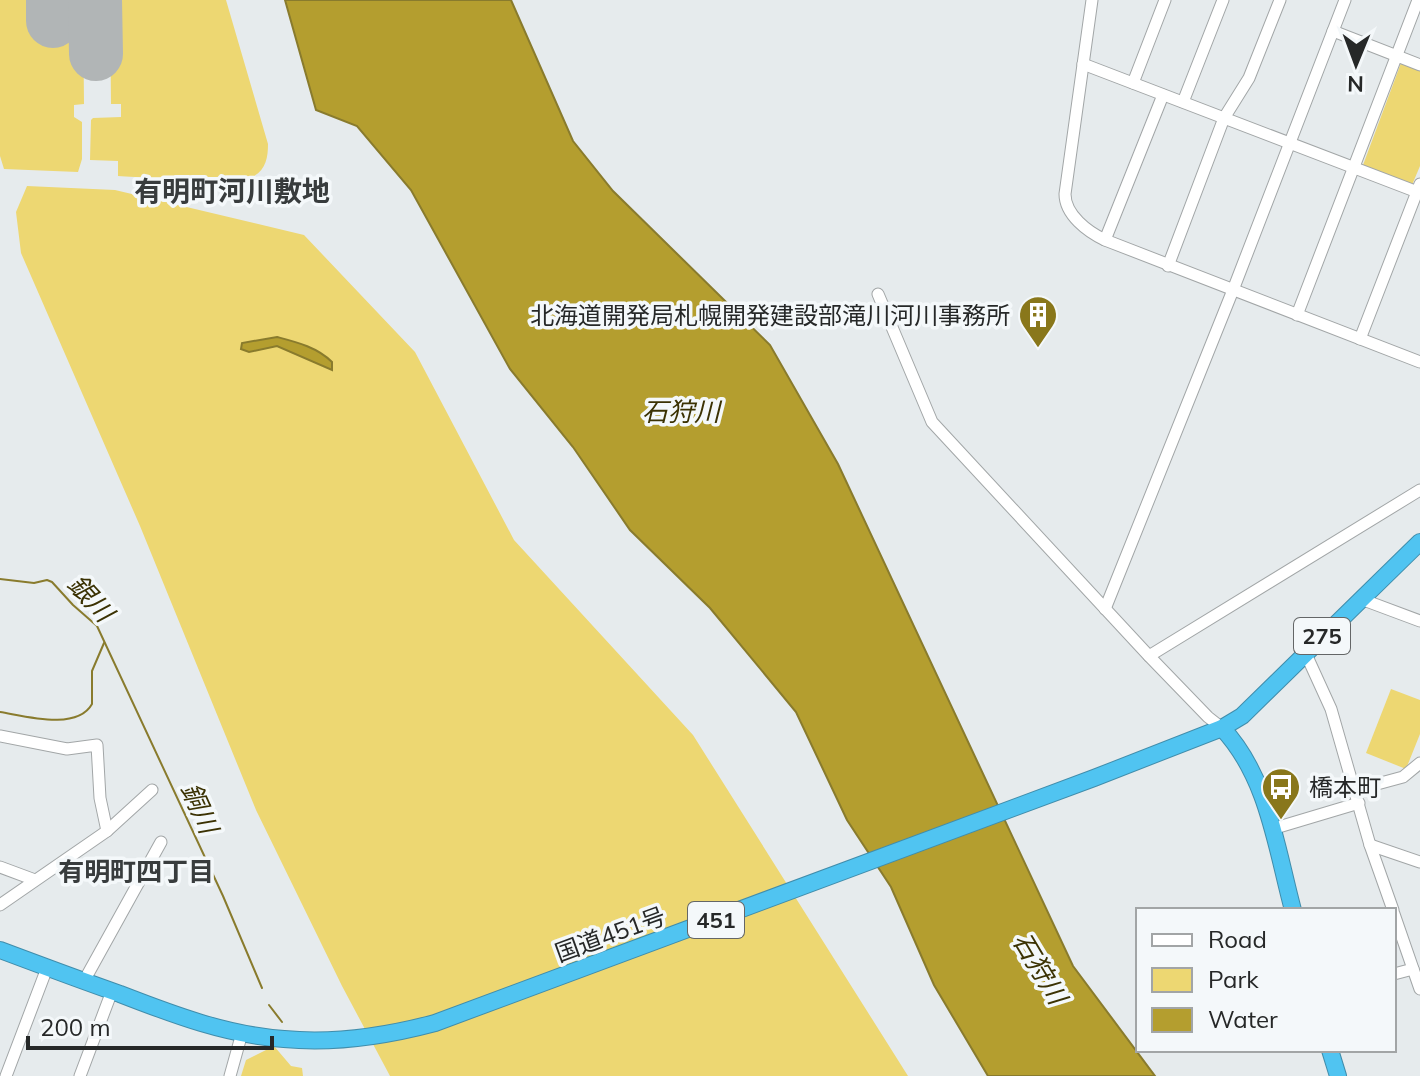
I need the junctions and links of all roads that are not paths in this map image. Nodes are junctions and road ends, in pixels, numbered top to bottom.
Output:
1 (1092, 0) edge
2 (1165, 0) edge
3 (1223, 0) edge
4 (1280, 0) edge
5 (1345, 0) edge
6 (1418, 0) edge
7 (1333, 31) junction
8 (1397, 56) junction
9 (1083, 64) junction
10 (1420, 65) edge
11 (1133, 83) junction
12 (1163, 95) junction
13 (1183, 102) junction
14 (1224, 118) junction
15 (1290, 143) junction
16 (1353, 168) junction
17 (1419, 190) edge
18 (1105, 240) junction
19 (1168, 266) junction
20 (1233, 290) junction
21 (878, 294) dead end
22 (1297, 315) junction
23 (1360, 339) junction
24 (1420, 362) edge
25 (1420, 490) edge
26 (1420, 542) edge
27 (1361, 599) junction
28 (1105, 609) junction
29 (1420, 621) edge
30 (1305, 652) junction
31 (1149, 656) junction
32 (1222, 728) junction
33 (0, 736) edge
34 (1420, 763) edge
35 (152, 790) dead end
36 (1355, 790) junction
37 (1359, 803) junction
38 (1272, 829) junction
39 (107, 831) junction
40 (161, 842) dead end
41 (1370, 845) junction
42 (1420, 862) edge
43 (0, 867) edge
44 (35, 880) junction
45 (0, 905) edge
46 (1292, 908) edge
47 (1392, 908) edge
48 (1396, 921) edge
49 (0, 950) edge
50 (47, 968) junction
51 (1413, 969) junction
52 (1396, 973) edge
53 (84, 981) junction
54 (1420, 989) edge
55 (112, 991) junction
56 (242, 1033) junction
57 (1331, 1052) edge
58 (6, 1076) edge
59 (80, 1076) edge
60 (230, 1076) edge
61 (1338, 1076) edge

1 - 9 street
2 - 11 street
3 - 13 street
4 - 14 street
5 - 7 street
6 - 8 street
7 - 8 street
7 - 15 street
8 - 10 street
8 - 16 street
9 - 11 street
9 - 18 street
11 - 12 street
12 - 13 street
12 - 18 street
13 - 14 street
14 - 15 street
14 - 19 street
15 - 16 street
15 - 20 street
16 - 17 street
16 - 22 street
17 - 23 street
18 - 19 street
19 - 20 street
20 - 22 street
20 - 28 street
21 - 28 street
22 - 23 street
23 - 24 street
25 - 31 street
26 - 27 highway, 275
27 - 29 street
27 - 30 highway, 275
28 - 31 street
30 - 32 highway, 275
30 - 36 street
31 - 32 street
32 - 38 highway
32 - 56 highway, 国道451号 / 451
33 - 39 street
34 - 36 street
35 - 39 street
36 - 37 street
37 - 38 street
37 - 41 street
38 - 46 highway
39 - 44 street
40 - 53 street
41 - 42 street
41 - 47 street
43 - 44 street
44 - 45 street
48 - 51 street
49 - 50 highway, 国道451号 / 451
50 - 53 highway, 国道451号 / 451
50 - 58 street
51 - 52 street
51 - 54 street
53 - 55 highway, 国道451号 / 451
55 - 56 highway, 国道451号 / 451
55 - 59 street
56 - 60 street
57 - 61 highway

